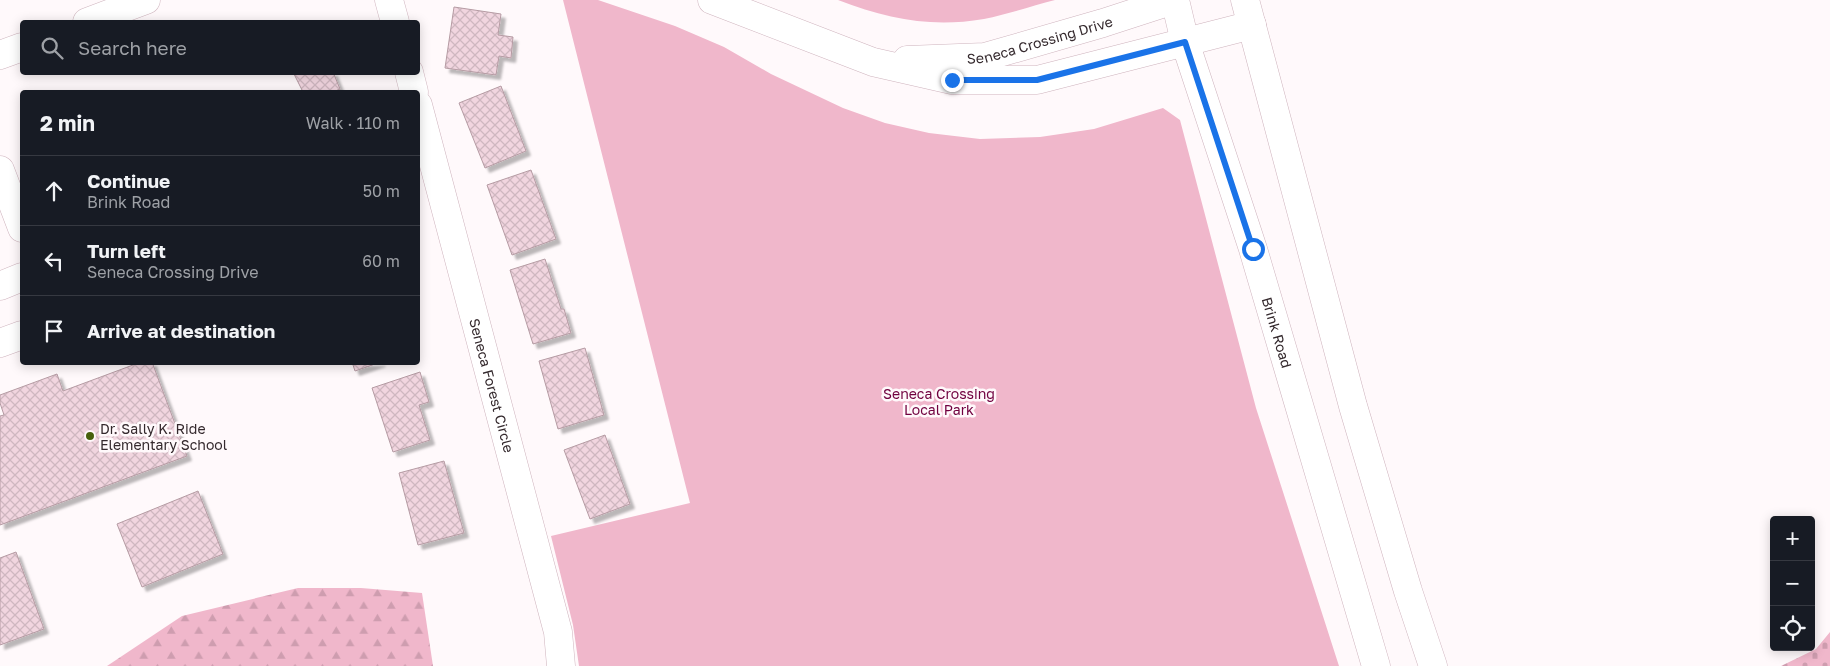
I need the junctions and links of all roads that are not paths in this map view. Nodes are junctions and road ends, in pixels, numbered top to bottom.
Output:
1 (146, 0) edge
2 (389, 0) edge
3 (712, 0) edge
4 (1174, 0) edge
5 (1249, 12) edge
6 (92, 20) edge
7 (394, 20) edge
8 (1185, 42) junction
9 (20, 48) edge
10 (0, 55) edge
11 (873, 62) junction
12 (410, 75) edge
13 (414, 90) edge
14 (420, 113) edge
15 (0, 170) edge
16 (20, 223) edge
17 (20, 278) edge
18 (0, 286) edge
19 (20, 336) edge
20 (0, 343) edge
21 (561, 666) edge
22 (1376, 666) edge
23 (1433, 666) edge

1 - 6 street
2 - 7 street
3 - 11 street, Seneca Crossing Drive
4 - 8 street, Brink Road
4 - 11 street, Seneca Crossing Drive
5 - 8 street, Seneca Crossing Drive
5 - 23 street
8 - 11 street, Seneca Crossing Drive
8 - 22 street, Brink Road
9 - 10 street
12 - 13 street
14 - 21 street, Seneca Forest Circle
15 - 16 street
17 - 18 street
19 - 20 street

